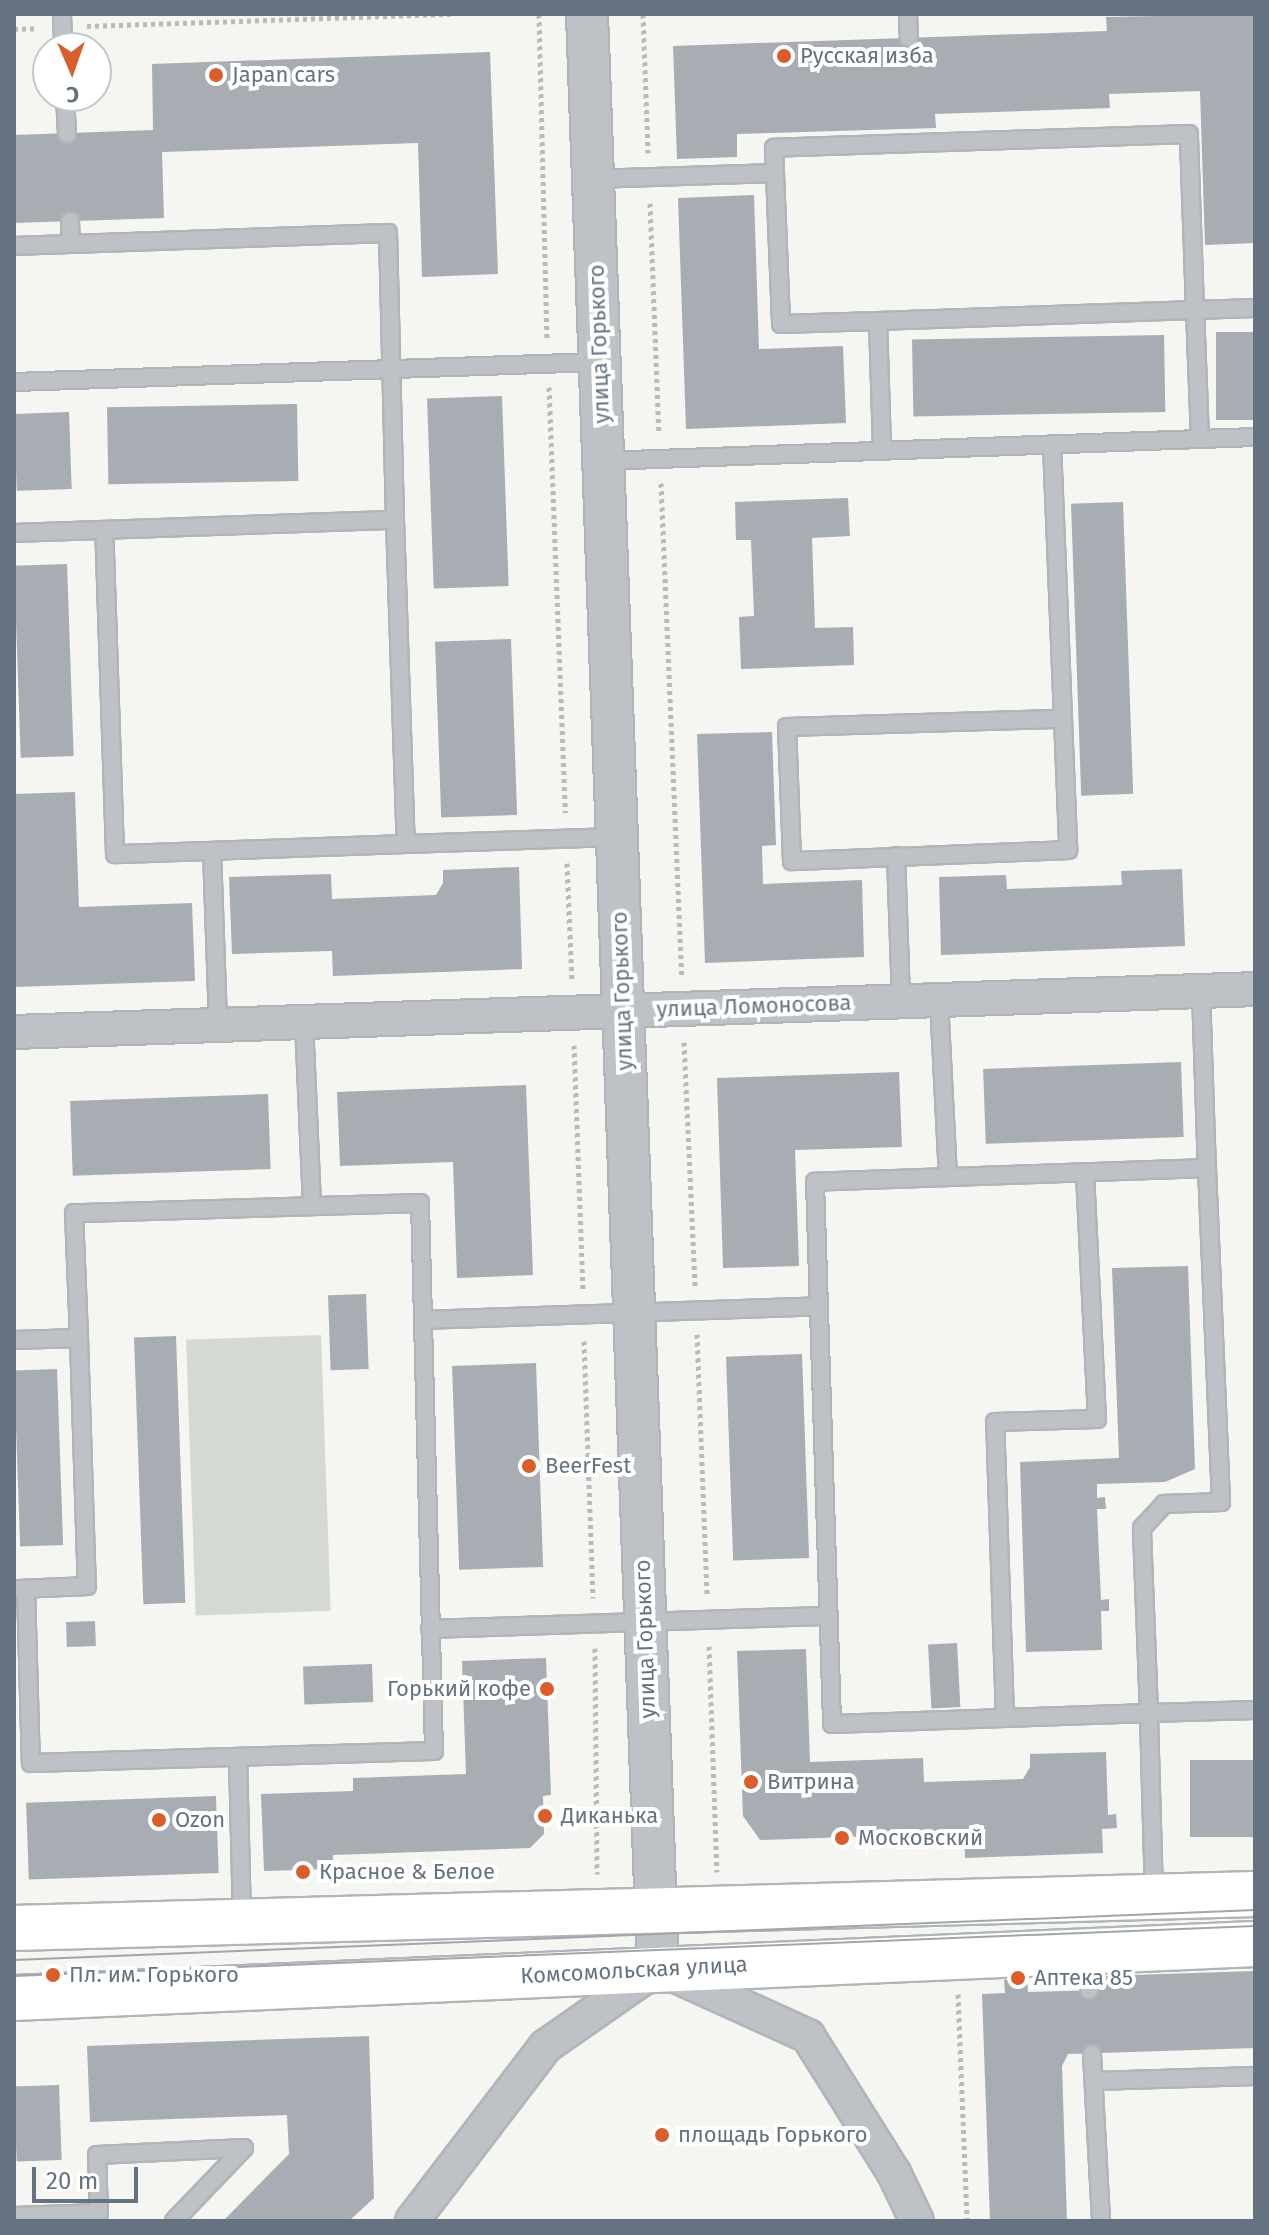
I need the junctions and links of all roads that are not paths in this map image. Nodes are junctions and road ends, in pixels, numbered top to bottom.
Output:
1 (587, 14) edge
2 (908, 14) edge
3 (909, 38) dead end
4 (66, 112) edge
5 (67, 134) dead end
6 (775, 173) junction
7 (593, 179) junction
8 (70, 221) dead end
9 (71, 244) junction
10 (14, 246) edge
11 (1255, 308) edge
12 (1195, 310) junction
13 (878, 321) junction
14 (599, 362) junction
15 (392, 369) junction
16 (14, 382) edge
17 (1255, 437) edge
18 (1200, 439) junction
19 (1052, 444) junction
20 (882, 450) junction
21 (603, 461) junction
22 (395, 520) junction
23 (104, 530) junction
24 (14, 533) edge
25 (1063, 719) junction
26 (616, 837) junction
27 (406, 844) junction
28 (212, 851) junction
29 (896, 856) junction
30 (1255, 989) edge
31 (1201, 991) junction
32 (939, 1000) junction
33 (901, 1001) junction
34 (623, 1011) junction
35 (304, 1022) junction
36 (218, 1025) junction
37 (14, 1032) edge
38 (1207, 1168) junction
39 (1085, 1172) junction
40 (948, 1177) junction
41 (312, 1205) junction
42 (819, 1306) junction
43 (633, 1312) junction
44 (423, 1320) junction
45 (79, 1338) junction
46 (14, 1340) edge
47 (20, 1589) edge
48 (829, 1616) junction
49 (645, 1622) junction
50 (430, 1629) junction
51 (1255, 1710) edge
52 (1149, 1713) junction
53 (1005, 1718) junction
54 (238, 1757) junction
55 (1255, 1894) edge
56 (1154, 1897) junction
57 (655, 1911) junction
58 (243, 1922) junction
59 (14, 1928) edge
60 (1255, 1944) edge
61 (658, 1968) junction
62 (14, 1998) edge
63 (1092, 2054) dead end
64 (1255, 2076) edge
65 (1094, 2081) junction
66 (14, 2216) edge
67 (174, 2221) edge
68 (412, 2221) edge
69 (917, 2221) edge
70 (1101, 2221) edge

1 - 7 street, улица Горького
2 - 3 lane
4 - 5 lane
6 - 7 lane
6 - 12 lane
6 - 13 lane
7 - 14 street, улица Горького
8 - 9 lane
9 - 10 lane
9 - 15 lane
11 - 12 lane
12 - 13 lane
12 - 18 lane
13 - 20 lane
14 - 15 lane
14 - 21 street, улица Горького
15 - 16 lane
15 - 22 lane
17 - 18 lane
18 - 19 lane
19 - 20 lane
19 - 25 lane
20 - 21 lane
21 - 26 street, улица Горького
22 - 23 lane
22 - 27 lane
23 - 24 lane
23 - 28 lane
25 - 29 lane
25 - 29 lane
26 - 27 lane
26 - 34 street, улица Горького
27 - 28 lane
28 - 36 lane
29 - 33 lane
30 - 31 street, улица Ломоносова
31 - 32 street, улица Ломоносова
31 - 38 lane
32 - 33 street, улица Ломоносова
32 - 40 lane
33 - 34 street, улица Ломоносова
34 - 35 street, улица Ломоносова
34 - 43 street, улица Горького
35 - 36 street, улица Ломоносова
35 - 41 lane
36 - 37 street, улица Ломоносова
38 - 39 lane
38 - 52 lane
39 - 40 lane
39 - 53 lane
40 - 42 lane
41 - 44 lane
41 - 45 lane
42 - 43 lane
42 - 48 lane
43 - 44 lane
43 - 49 street, улица Горького
44 - 50 lane
45 - 46 lane
45 - 47 lane
47 - 54 lane
48 - 49 lane
48 - 53 lane
49 - 50 lane
49 - 57 street, улица Горького
50 - 54 lane
51 - 52 lane
52 - 53 lane
52 - 56 lane
54 - 58 lane
55 - 56 main road
56 - 57 main road
57 - 58 main road
57 - 61 street, улица Горького
58 - 59 main road
60 - 61 main road, Комсомольская улица
61 - 62 main road, Комсомольская улица
61 - 68 street
61 - 69 street
63 - 65 lane
64 - 65 lane
65 - 70 lane
66 - 67 lane

